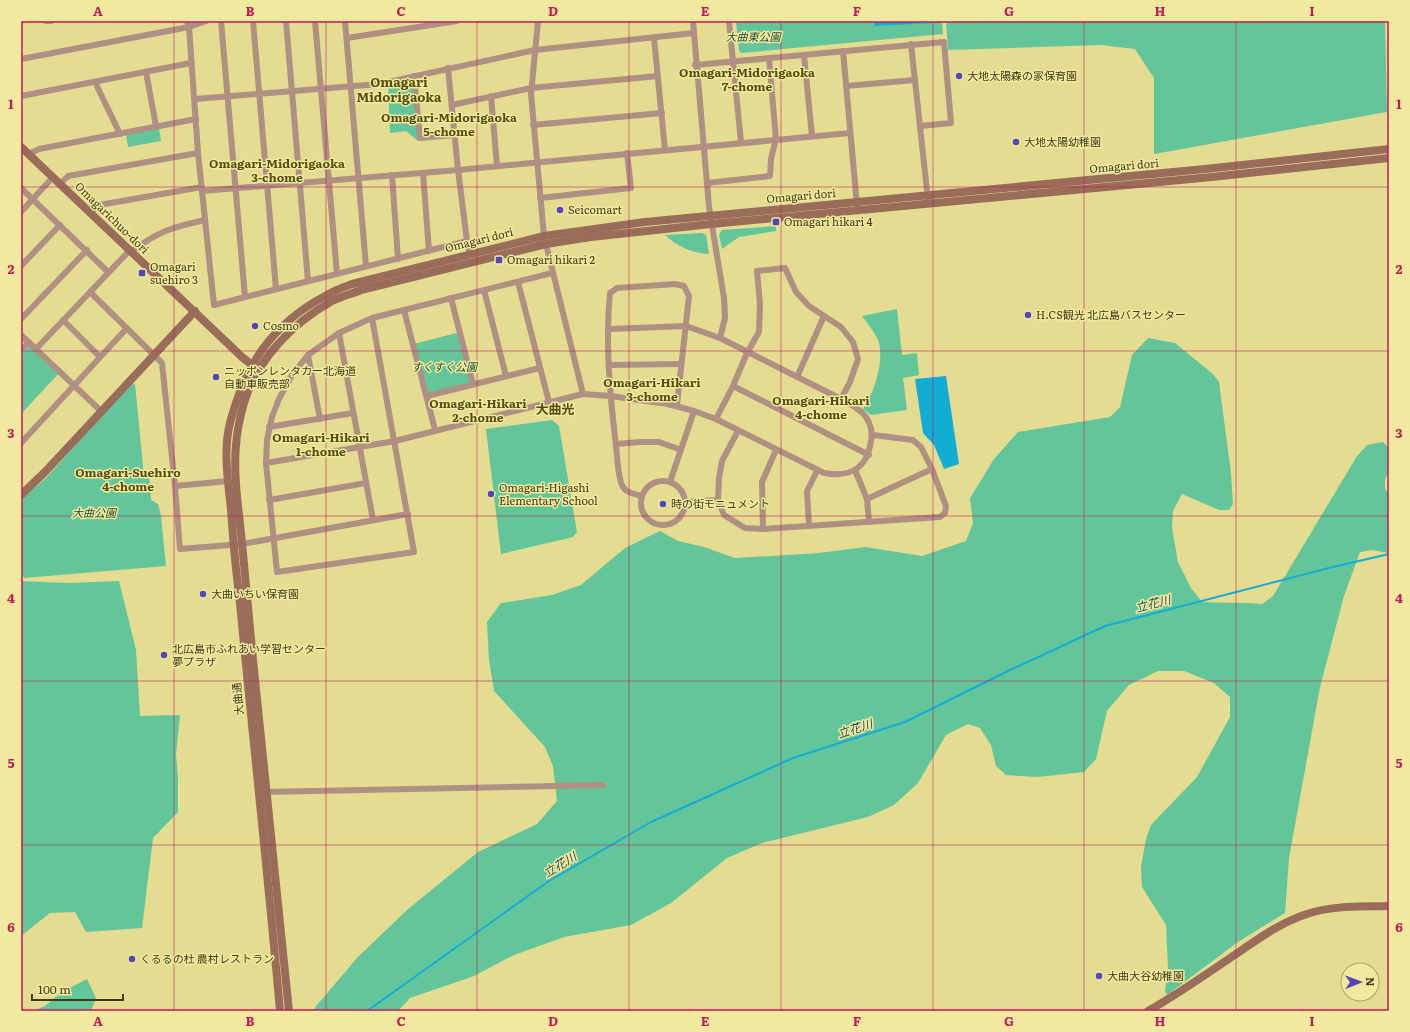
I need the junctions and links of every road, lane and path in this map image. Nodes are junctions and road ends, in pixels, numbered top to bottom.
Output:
1 (46, 21) edge
2 (51, 21) edge
3 (206, 21) edge
4 (221, 21) edge
5 (253, 21) edge
6 (286, 21) edge
7 (315, 21) edge
8 (345, 21) edge
9 (457, 21) edge
10 (538, 21) edge
11 (693, 21) edge
12 (729, 21) edge
13 (188, 24) edge
14 (694, 33) junction
15 (347, 38) junction
16 (654, 38) junction
17 (911, 44) junction
18 (535, 50) junction
19 (843, 51) junction
20 (804, 55) junction
21 (769, 58) junction
22 (21, 59) edge
23 (733, 60) junction
24 (191, 63) junction
25 (696, 65) junction
26 (448, 68) junction
27 (146, 72) junction
28 (414, 76) junction
29 (658, 76) junction
30 (915, 80) junction
31 (95, 82) junction
32 (351, 86) junction
33 (846, 86) junction
34 (531, 88) junction
35 (322, 89) junction
36 (292, 91) junction
37 (259, 94) junction
38 (21, 96) edge
39 (491, 96) junction
40 (228, 97) junction
41 (195, 99) junction
42 (452, 105) junction
43 (662, 113) junction
44 (196, 119) junction
45 (533, 125) junction
46 (156, 126) junction
47 (920, 126) junction
48 (850, 133) junction
49 (120, 134) junction
50 (454, 135) junction
51 (812, 136) junction
52 (776, 139) junction
53 (741, 142) junction
54 (704, 146) junction
55 (21, 147) edge
56 (1389, 149) edge
57 (665, 150) junction
58 (198, 153) junction
59 (627, 153) junction
60 (29, 154) junction
61 (1389, 158) edge
62 (538, 162) junction
63 (497, 166) junction
64 (458, 170) junction
65 (423, 173) junction
66 (392, 175) junction
67 (53, 177) junction
68 (358, 178) junction
69 (329, 180) junction
70 (300, 182) junction
71 (707, 183) junction
72 (60, 184) junction
73 (267, 185) junction
74 (21, 188) edge
75 (235, 188) junction
76 (202, 189) junction
77 (540, 198) junction
78 (33, 199) junction
79 (928, 200) junction
80 (858, 206) junction
81 (21, 212) edge
82 (90, 213) junction
83 (205, 220) junction
84 (710, 220) junction
85 (60, 225) junction
86 (545, 240) junction
87 (466, 242) junction
88 (87, 250) junction
89 (130, 251) junction
90 (429, 251) junction
91 (470, 254) junction
92 (398, 259) junction
93 (21, 266) edge
94 (366, 266) junction
95 (108, 272) junction
96 (552, 273) junction
97 (337, 274) junction
98 (308, 281) junction
99 (518, 282) junction
100 (276, 289) junction
101 (484, 290) junction
102 (90, 292) junction
103 (244, 297) junction
104 (451, 298) junction
105 (404, 310) junction
106 (195, 311) junction
107 (824, 316) junction
108 (372, 318) junction
109 (21, 319) edge
110 (63, 320) junction
111 (686, 326) junction
112 (127, 328) junction
113 (609, 329) junction
114 (338, 333) junction
115 (21, 334) edge
116 (720, 338) junction
117 (29, 342) junction
118 (36, 349) junction
119 (21, 350) edge
120 (747, 353) junction
121 (155, 354) junction
122 (308, 355) junction
123 (100, 356) junction
124 (681, 364) junction
125 (609, 365) junction
126 (256, 368) junction
127 (540, 368) junction
128 (506, 376) junction
129 (797, 377) junction
130 (473, 384) junction
131 (74, 386) junction
132 (733, 386) junction
133 (583, 394) junction
134 (427, 396) junction
135 (610, 396) junction
136 (841, 400) junction
137 (549, 402) junction
138 (677, 405) junction
139 (694, 411) junction
140 (102, 412) junction
141 (353, 413) junction
142 (320, 419) junction
143 (716, 419) junction
144 (270, 427) junction
145 (435, 430) junction
146 (738, 431) junction
147 (873, 435) junction
148 (395, 441) junction
149 (21, 443) edge
150 (616, 444) junction
151 (359, 447) junction
152 (681, 450) junction
153 (776, 450) junction
154 (869, 455) junction
155 (266, 463) junction
156 (932, 468) junction
157 (855, 470) junction
158 (817, 471) junction
159 (228, 481) junction
160 (366, 482) junction
161 (670, 482) junction
162 (175, 486) junction
163 (22, 491) edge
164 (642, 496) junction
165 (867, 499) junction
166 (269, 500) junction
167 (718, 500) junction
168 (685, 502) junction
169 (408, 514) junction
170 (373, 520) junction
171 (868, 522) junction
172 (809, 526) junction
173 (763, 529) junction
174 (273, 539) junction
175 (238, 545) junction
176 (603, 785) dead end
177 (264, 792) junction
178 (1389, 906) edge
179 (280, 1011) edge
180 (289, 1011) edge
181 (1148, 1011) edge

1 - 2 street
3 - 13 street
4 - 40 street
5 - 37 street
6 - 36 street
7 - 35 street
8 - 15 street
9 - 15 street
10 - 18 street
11 - 14 street
12 - 23 street
13 - 22 street
13 - 24 street
14 - 16 street
14 - 25 street
15 - 32 street
16 - 18 street
16 - 29 street
17 - 19 street
17 - 30 street
17 - 47 street
18 - 26 street
18 - 34 street
19 - 20 street
19 - 33 street
20 - 21 street
20 - 51 street
21 - 23 street
21 - 52 street
23 - 25 street
23 - 53 street
24 - 27 street
24 - 41 street
25 - 54 street
26 - 28 street
26 - 42 street
27 - 31 street
27 - 46 street
28 - 32 street
28 - 50 street
29 - 34 street
29 - 43 street
30 - 33 street
30 - 47 street
31 - 38 street
31 - 49 street
32 - 35 street
32 - 68 street
33 - 48 street
34 - 39 street
34 - 45 street
35 - 36 street
35 - 69 street
36 - 37 street
36 - 70 street
37 - 40 street
37 - 73 street
39 - 42 street
39 - 63 street
40 - 41 street
40 - 75 street
41 - 44 street
42 - 50 street
43 - 45 street
43 - 57 street
44 - 46 street
44 - 58 street
45 - 62 street
46 - 49 street
47 - 79 street
48 - 51 street
48 - 80 street
49 - 60 street
50 - 64 street
51 - 52 street
52 - 53 street
52 - 71 street
53 - 54 street
54 - 57 street
54 - 71 street
55 - 60 street, Omagarichuo-dori
56 - 79 street, Omagari dori
57 - 59 street
58 - 72 street
58 - 76 street
59 - 62 street
59 - 77 street
60 - 67 street, Omagarichuo-dori
61 - 79 street, Omagari dori
62 - 63 street
62 - 77 street
63 - 64 street
64 - 65 street
64 - 87 street
65 - 66 street
65 - 90 street
66 - 68 street
66 - 92 street
67 - 72 street, Omagarichuo-dori
67 - 78 street
68 - 69 street
68 - 94 street
69 - 70 street
69 - 97 street
70 - 73 street
70 - 98 street
71 - 84 street
72 - 82 street, Omagarichuo-dori
73 - 75 street
73 - 100 street
74 - 78 street
75 - 76 street
75 - 103 street
76 - 82 street
76 - 83 street
77 - 86 street
78 - 81 street
78 - 85 street
79 - 80 street, Omagari dori
80 - 84 street, Omagari dori
82 - 89 street, Omagarichuo-dori
83 - 89 street
83 - 103 street
84 - 86 street, Omagari dori
84 - 116 street
85 - 88 street
85 - 93 street
86 - 91 street, Omagari dori
86 - 96 street
86 - 126 street, Omagari dori
87 - 90 street
87 - 91 street
88 - 95 street
88 - 109 street
89 - 95 street
89 - 106 street, Omagarichuo-dori
90 - 92 street
91 - 126 street, Omagari dori
92 - 94 street
94 - 97 street
95 - 102 street
96 - 99 street
96 - 133 street
97 - 98 street
98 - 100 street
99 - 101 street
99 - 127 street
100 - 103 street
101 - 104 street
101 - 128 street
102 - 110 street
102 - 112 street
104 - 105 street
104 - 130 street
105 - 108 street
105 - 134 street
106 - 121 street
106 - 126 street, Omagarichuo-dori
107 - 120 street
107 - 129 street
107 - 136 street
108 - 114 street
108 - 148 street
110 - 118 street
110 - 123 street
111 - 113 street
111 - 113 street
111 - 116 street
111 - 124 street
112 - 121 street
112 - 123 street
113 - 125 street
114 - 122 street
114 - 141 street
115 - 117 street
116 - 120 street
117 - 118 street
117 - 119 street
118 - 131 street
120 - 129 street
120 - 132 street
121 - 140 street
121 - 162 street
122 - 142 street
122 - 144 street
123 - 131 street
124 - 125 street
124 - 138 street
125 - 135 street
126 - 159 street, 大曲通
126 - 175 street, 大曲通
127 - 128 street
127 - 137 street
128 - 130 street
129 - 136 street
130 - 134 street
131 - 140 street
131 - 149 street
132 - 143 street
132 - 154 street
133 - 135 street
133 - 137 street
134 - 145 street
135 - 138 street
135 - 150 street
136 - 147 street
137 - 145 street
138 - 139 street
139 - 143 street
139 - 152 street
140 - 163 street
141 - 142 street
141 - 151 street
142 - 144 street
143 - 146 street
144 - 155 street
145 - 148 street
146 - 153 street
146 - 167 street
147 - 154 street
147 - 156 street
148 - 151 street
148 - 169 street
150 - 152 street
150 - 164 street
151 - 155 street
151 - 160 street
152 - 161 street
153 - 158 street
153 - 173 street
154 - 157 street
155 - 166 street
156 - 165 street
156 - 171 street
157 - 158 street
157 - 165 street
158 - 172 street
159 - 162 street
159 - 175 street, 大曲通
160 - 166 street
160 - 170 street
161 - 164 street
161 - 168 street
162 - 175 street
164 - 168 street
165 - 171 street
166 - 174 street
167 - 168 street
167 - 173 street
169 - 170 street
169 - 174 street
170 - 174 street
171 - 172 street
172 - 173 street
174 - 175 street
175 - 177 street, 大曲通
176 - 177 street
177 - 179 street, 大曲通
177 - 180 street, 大曲通
178 - 181 street

